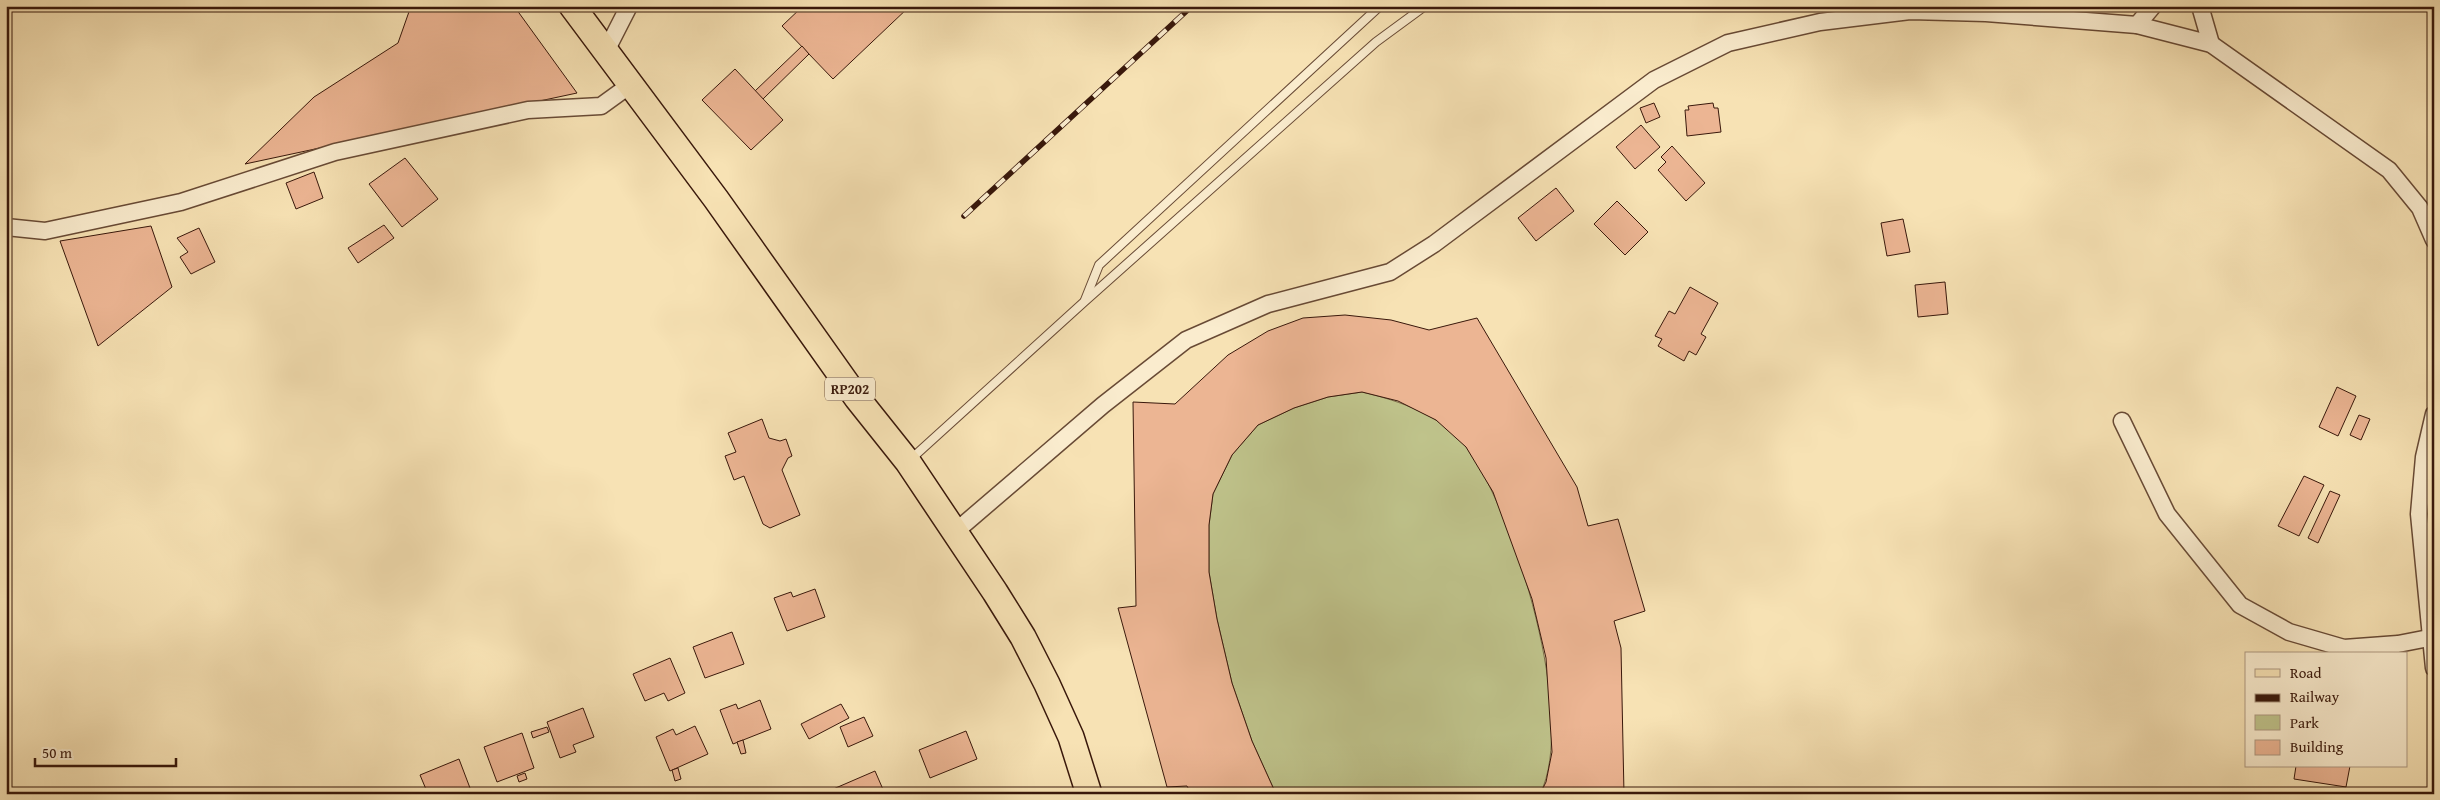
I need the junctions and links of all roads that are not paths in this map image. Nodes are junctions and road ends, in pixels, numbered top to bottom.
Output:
1 (572, 6) edge
2 (629, 6) edge
3 (1380, 6) edge
4 (1426, 6) edge
5 (2153, 6) edge
6 (2200, 6) edge
7 (1911, 9) edge
8 (2136, 25) junction
9 (2211, 44) junction
10 (606, 51) junction
11 (630, 85) junction
12 (6, 227) edge
13 (2434, 240) edge
14 (1084, 302) junction
15 (2434, 414) edge
16 (2122, 421) dead end
17 (908, 462) junction
18 (955, 532) junction
19 (2432, 637) edge
20 (2434, 668) edge
21 (1089, 794) edge

1 - 10 main road, RP202
2 - 10 street
3 - 14 lane
4 - 14 lane
5 - 8 street
6 - 9 street
7 - 8 street
7 - 18 street
8 - 9 street
9 - 13 street
10 - 11 main road, RP202
11 - 12 street
11 - 17 main road, RP202
14 - 17 lane
15 - 19 street
16 - 19 street
17 - 18 main road, RP202
18 - 21 main road, RP202
19 - 20 street

